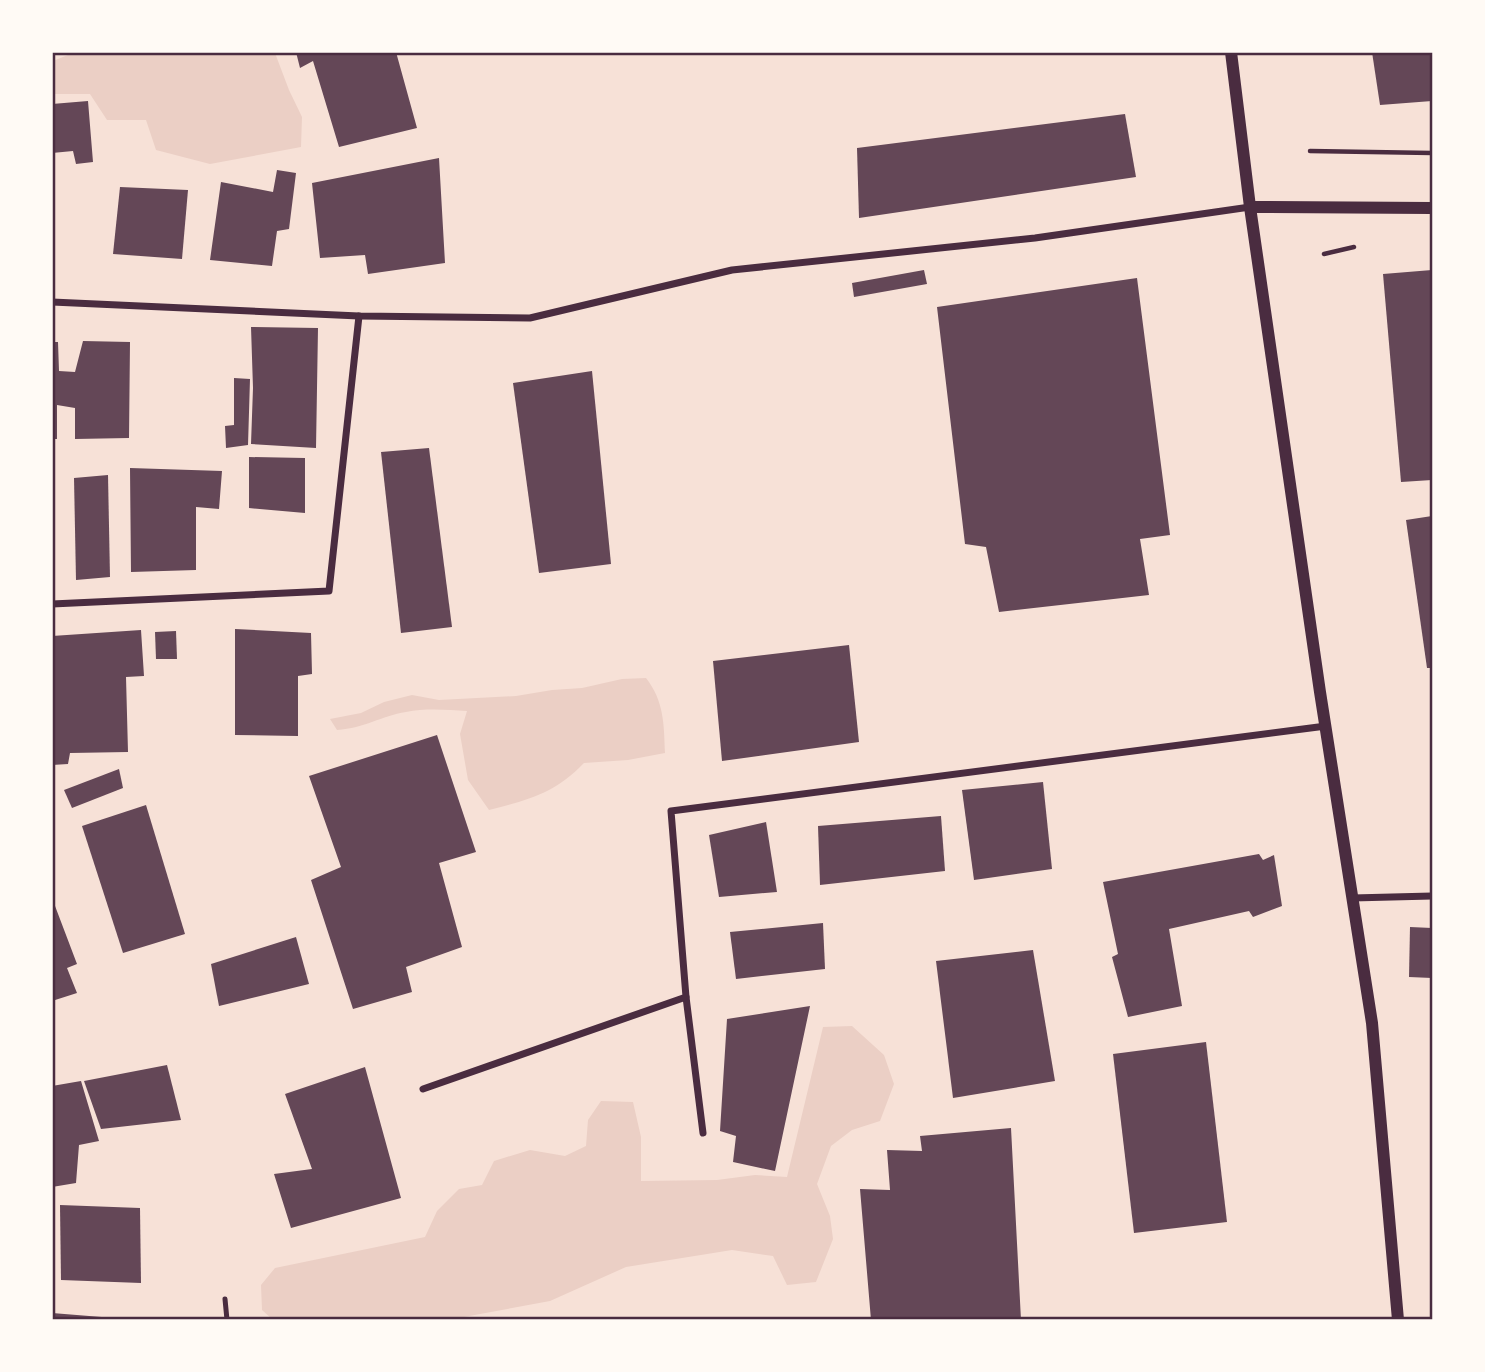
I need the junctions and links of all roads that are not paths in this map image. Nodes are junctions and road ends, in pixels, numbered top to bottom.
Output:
1 (1231, 52) edge
2 (1250, 207) junction
3 (1433, 208) edge
4 (52, 302) edge
5 (359, 316) junction
6 (52, 604) edge
7 (1326, 726) junction
8 (1433, 896) edge
9 (1353, 898) junction
10 (686, 997) junction
11 (423, 1089) dead end
12 (703, 1133) dead end
13 (225, 1299) dead end
14 (227, 1320) edge
15 (1398, 1320) edge

1 - 2 street
2 - 3 street
2 - 5 street
2 - 7 street
4 - 5 street
5 - 6 street
7 - 9 street
7 - 10 street
8 - 9 street
9 - 15 street
10 - 11 street
10 - 12 street
13 - 14 lane

